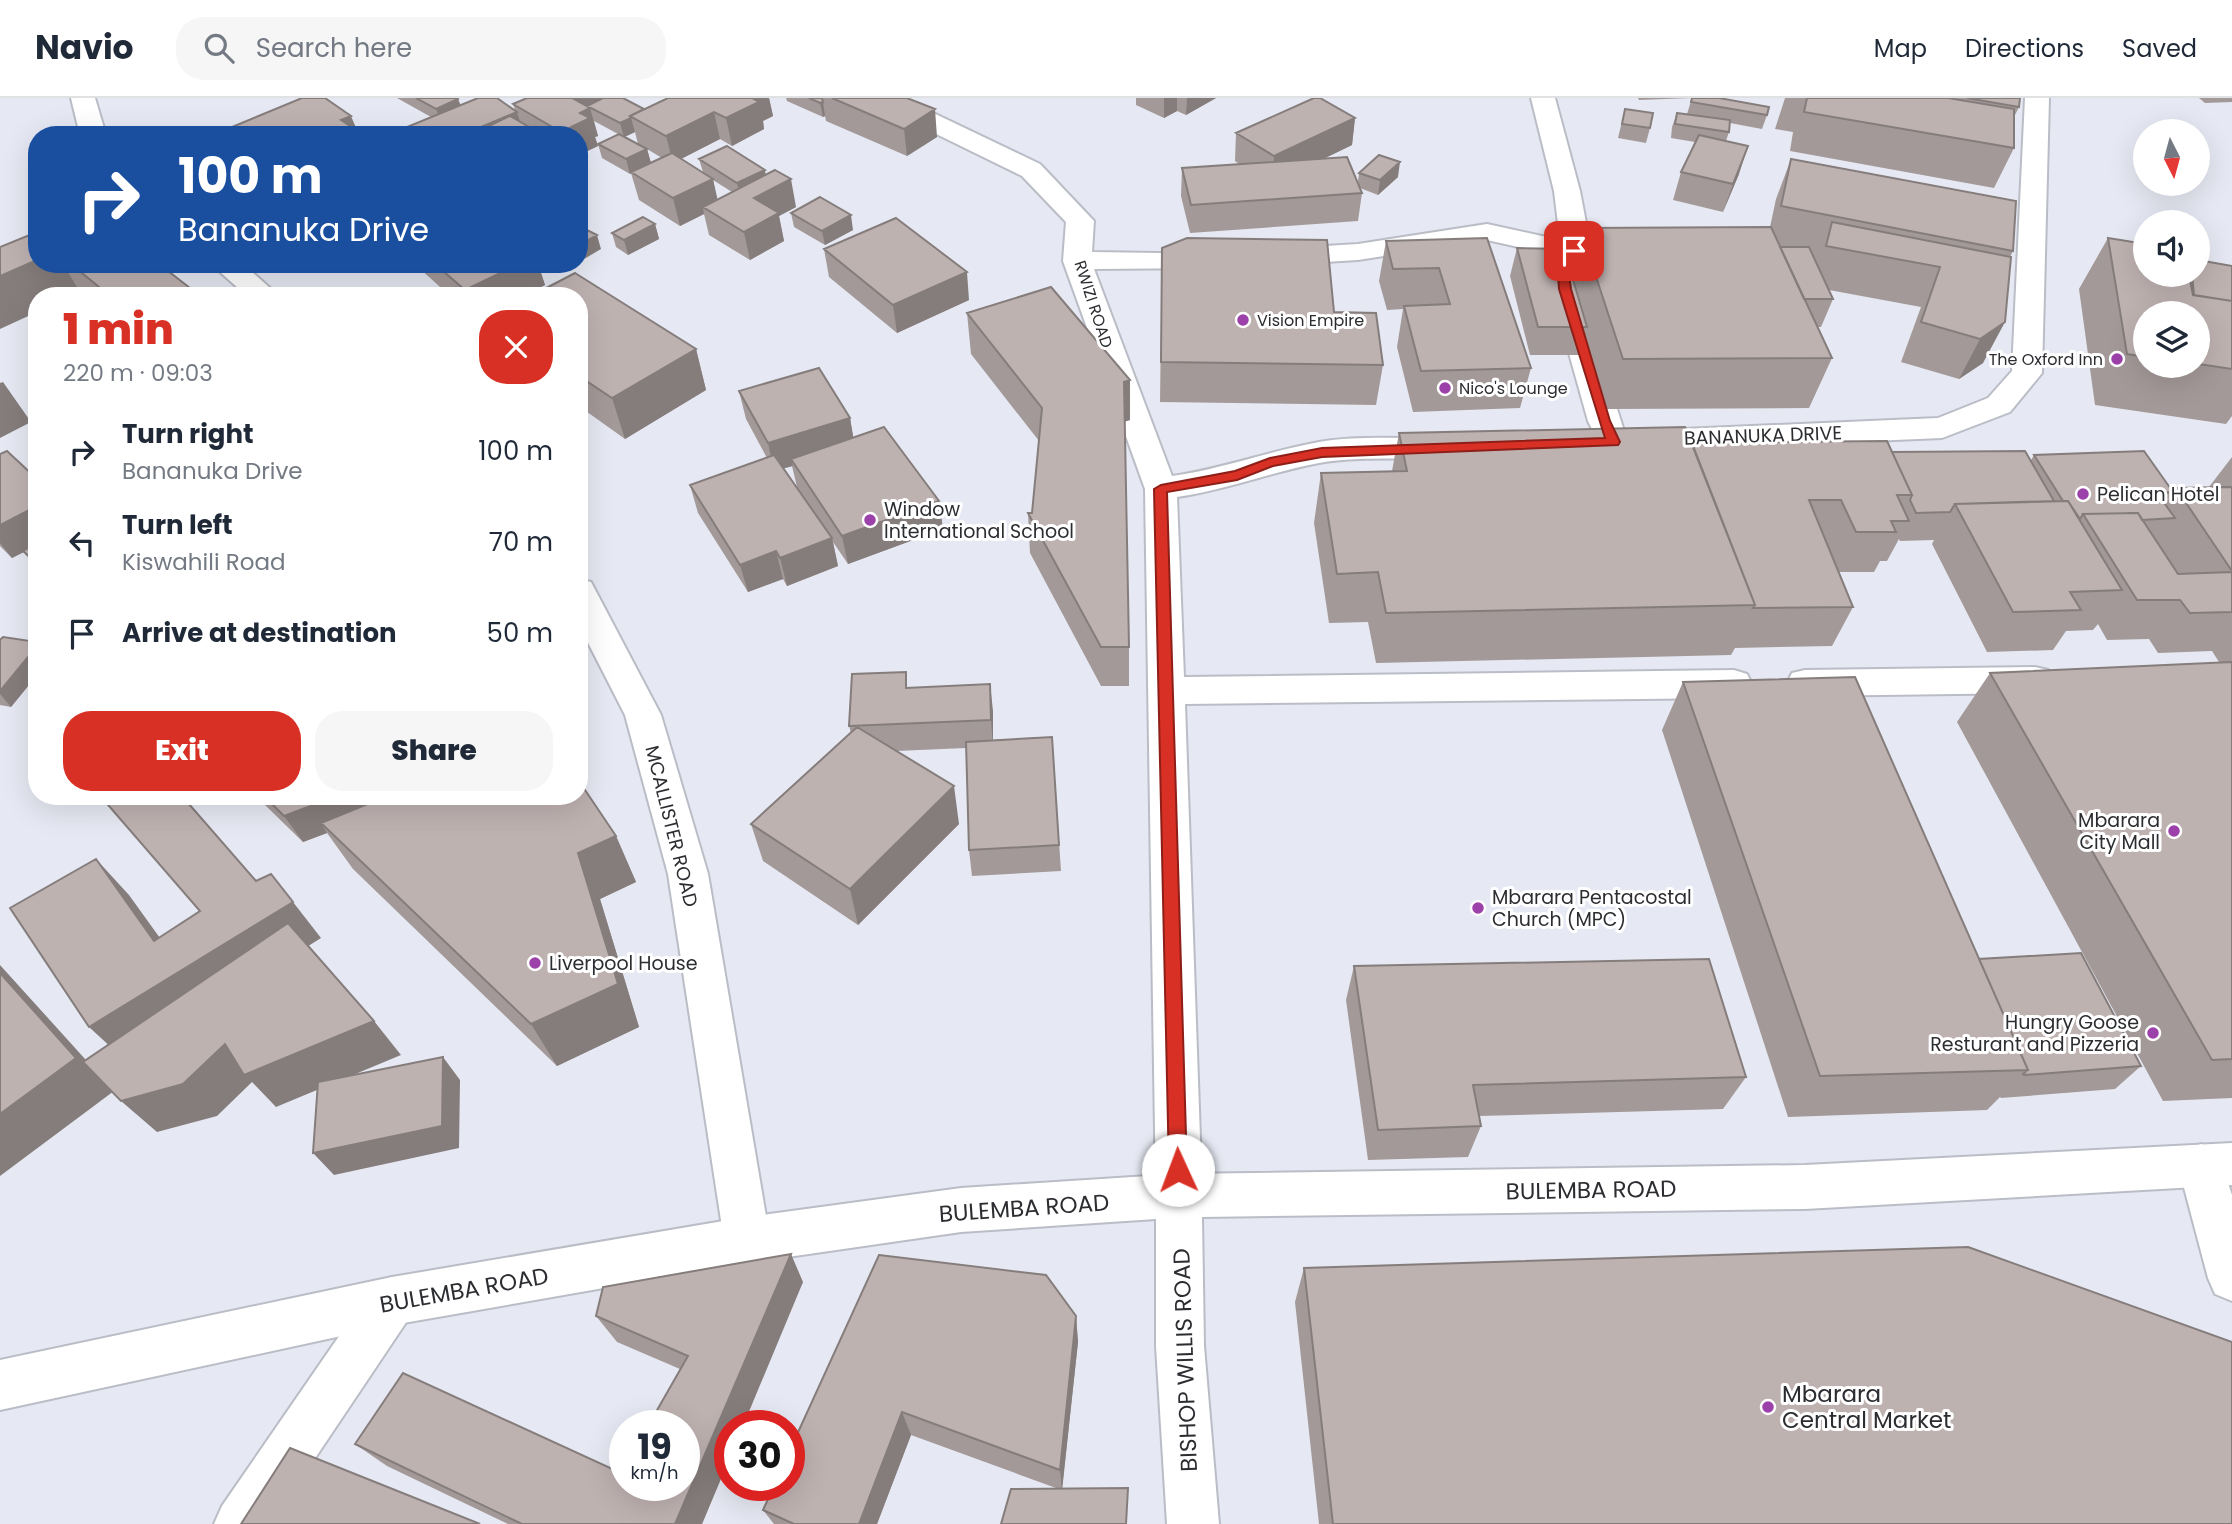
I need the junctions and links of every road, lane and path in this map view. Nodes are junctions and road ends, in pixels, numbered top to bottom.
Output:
1 (83, 98) edge
2 (882, 98) edge
3 (1543, 98) edge
4 (2037, 98) edge
5 (91, 126) edge
6 (1574, 251) junction
7 (1077, 261) junction
8 (236, 273) edge
9 (254, 287) edge
10 (1475, 447) edge
11 (1161, 489) junction
12 (588, 608) edge
13 (2066, 680) edge
14 (1166, 691) junction
15 (2217, 1164) edge
16 (1179, 1196) junction
17 (747, 1240) junction
18 (2232, 1278) edge
19 (392, 1301) junction
20 (0, 1385) edge
21 (240, 1524) edge
22 (1193, 1524) edge

1 - 5 street
2 - 7 street, RWIZI ROAD
3 - 6 street
4 - 6 street, BANANUKA DRIVE
6 - 7 street
7 - 11 street, RWIZI ROAD
8 - 9 street
10 - 11 street
11 - 14 street
12 - 17 street, MCALLISTER ROAD
13 - 14 street
14 - 16 street
15 - 16 street, BULEMBA ROAD
15 - 18 street
16 - 17 street, BULEMBA ROAD
16 - 22 street, BISHOP WILLIS ROAD
17 - 19 street, BULEMBA ROAD
19 - 20 street, BULEMBA ROAD
19 - 21 street

